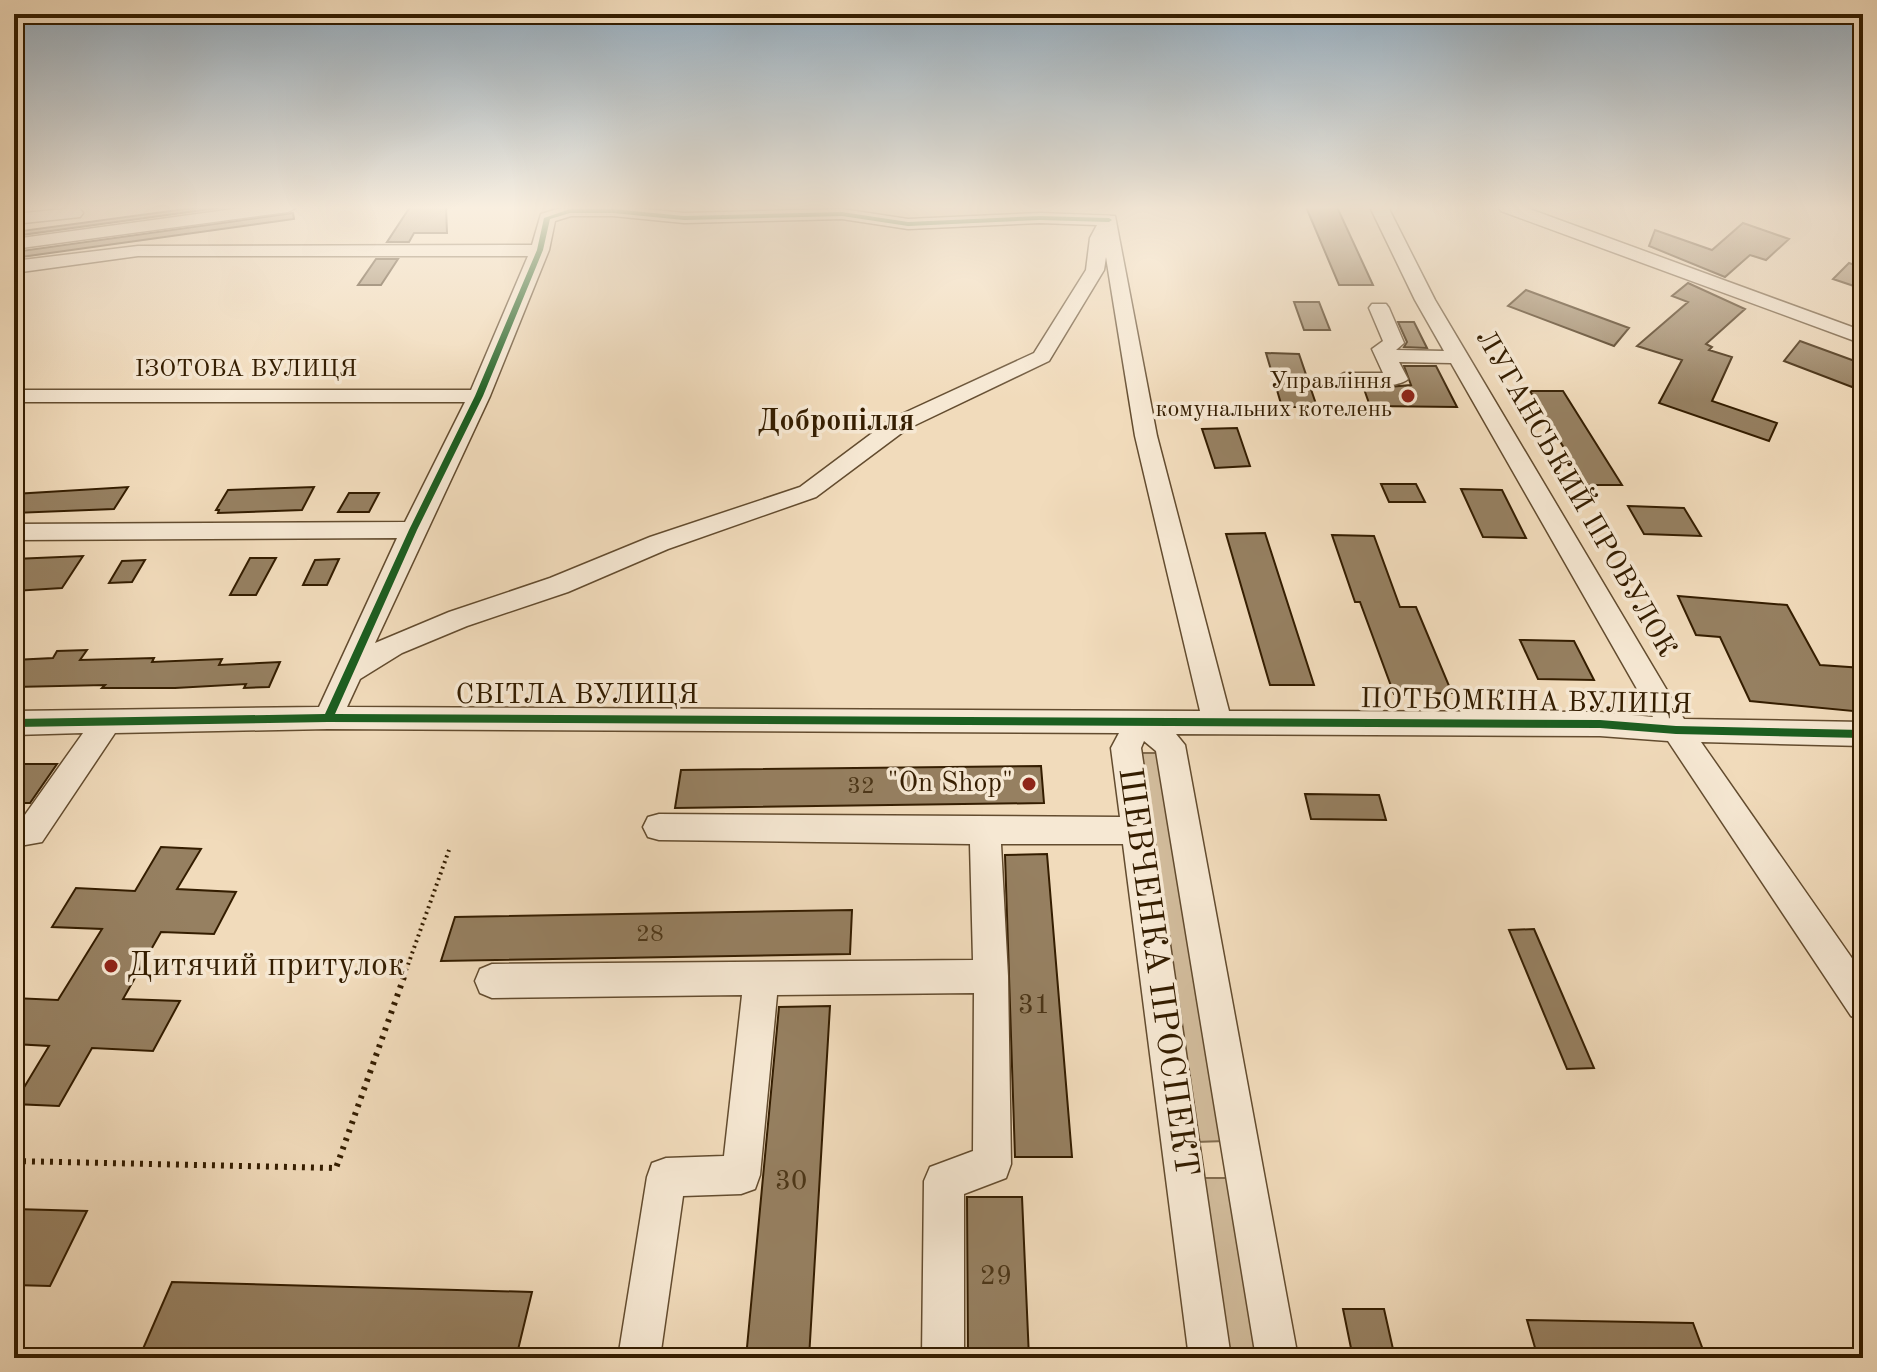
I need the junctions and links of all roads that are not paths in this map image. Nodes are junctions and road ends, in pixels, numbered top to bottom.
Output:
1 (531, 271) edge
2 (1094, 271) edge
3 (1119, 271) edge
4 (1411, 271) edge
5 (1681, 271) edge
6 (1379, 308) dead end
7 (1863, 338) edge
8 (1386, 356) junction
9 (1459, 357) junction
10 (1344, 379) dead end
11 (14, 396) edge
12 (479, 396) junction
13 (413, 530) junction
14 (14, 532) edge
15 (349, 672) junction
16 (328, 718) junction
17 (1140, 721) junction
18 (1217, 721) junction
19 (14, 723) edge
20 (106, 723) junction
21 (1676, 730) junction
22 (1863, 734) edge
23 (659, 827) dead end
24 (1137, 830) junction
25 (985, 831) junction
26 (14, 833) edge
27 (991, 976) junction
28 (492, 981) dead end
29 (761, 981) junction
30 (1860, 995) edge
31 (639, 1358) edge
32 (943, 1358) edge
33 (1210, 1358) edge
34 (1277, 1358) edge

1 - 12 street
2 - 15 street
3 - 18 street
4 - 9 street, ЛУГАНСЬКИЙ ПРОВУЛОК
5 - 7 street
6 - 8 street
8 - 9 street
8 - 10 street
9 - 21 street, ЛУГАНСЬКИЙ ПРОВУЛОК
11 - 12 street, ІЗОТОВА ВУЛИЦЯ
12 - 13 street
13 - 14 street
13 - 15 street
15 - 16 street
16 - 17 street, СВІТЛА ВУЛИЦЯ
16 - 20 street, СВІТЛА ВУЛИЦЯ
17 - 18 street, ПОТЬОМКІНА ВУЛИЦЯ
17 - 24 street, ШЕВЧЕНКА ПРОСПЕКТ
17 - 34 street, ШЕВЧЕНКА ПРОСПЕКТ
18 - 21 street, ПОТЬОМКІНА ВУЛИЦЯ
19 - 20 street, СВІТЛА ВУЛИЦЯ
20 - 26 street
21 - 22 street, ПОТЬОМКІНА ВУЛИЦЯ
21 - 30 street, ЛУГАНСЬКИЙ ПРОВУЛОК
23 - 25 street
24 - 25 street
24 - 33 street, ШЕВЧЕНКА ПРОСПЕКТ
25 - 27 street
27 - 29 street
27 - 32 street
28 - 29 street
29 - 31 street

